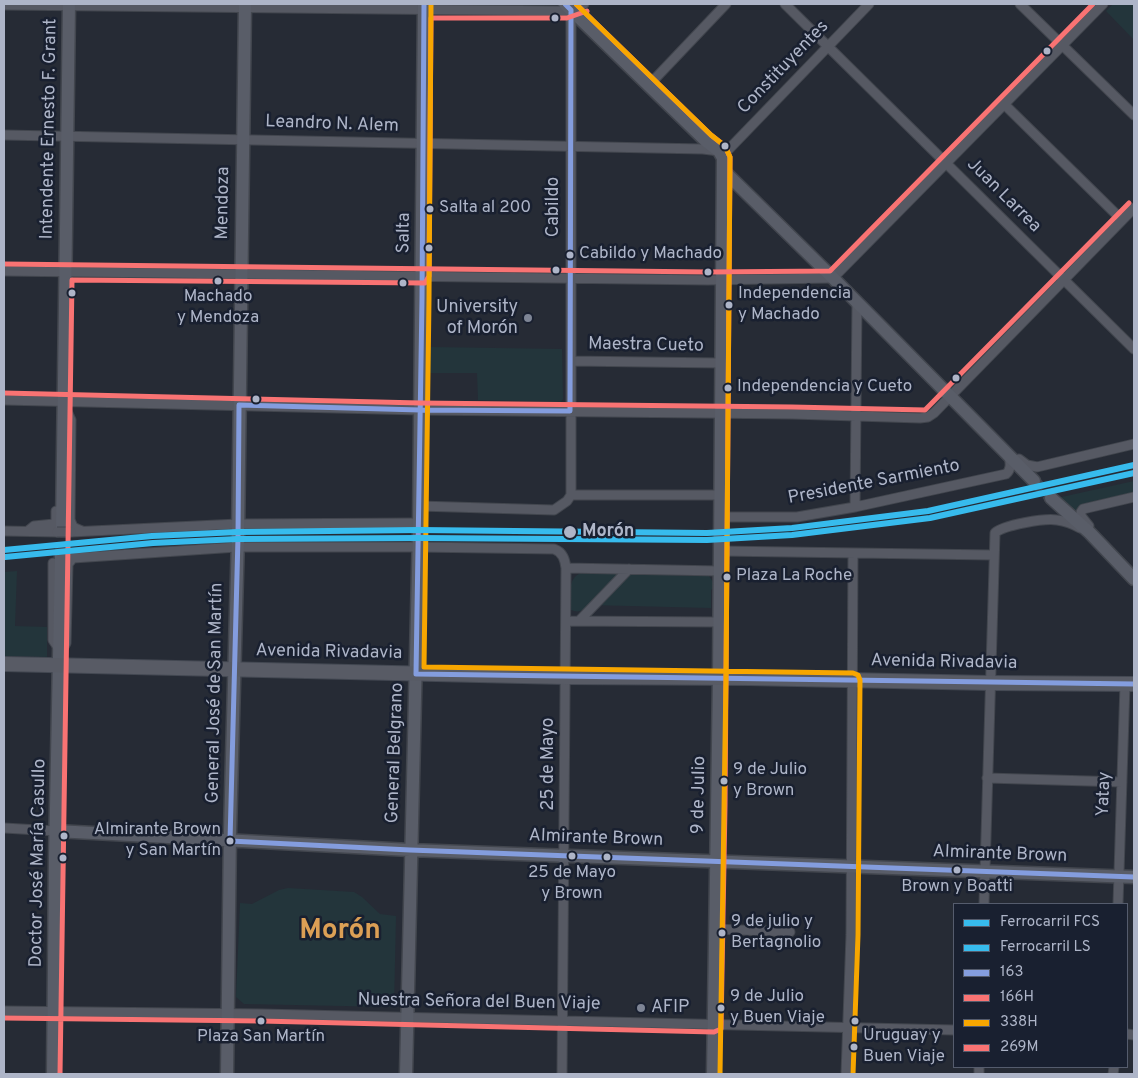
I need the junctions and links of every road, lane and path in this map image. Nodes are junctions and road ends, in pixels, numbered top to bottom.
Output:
1 (584, 4) edge
2 (726, 4) edge
3 (785, 4) edge
4 (869, 4) edge
5 (1020, 4) edge
6 (1103, 4) edge
7 (4, 5) edge
8 (69, 5) edge
9 (245, 6) edge
10 (424, 7) edge
11 (568, 7) edge
12 (829, 45) junction
13 (1062, 45) junction
14 (649, 85) junction
15 (1005, 105) junction
16 (1134, 115) edge
17 (4, 135) edge
18 (68, 137) junction
19 (243, 139) junction
20 (424, 144) junction
21 (571, 146) junction
22 (719, 151) junction
23 (947, 164) junction
24 (724, 171) junction
25 (1134, 208) edge
26 (1122, 220) junction
27 (4, 271) edge
28 (65, 272) junction
29 (241, 274) junction
30 (422, 276) junction
31 (570, 278) junction
32 (833, 278) junction
33 (1063, 279) junction
34 (722, 280) junction
35 (857, 303) junction
36 (1134, 349) edge
37 (571, 361) junction
38 (721, 363) junction
39 (951, 396) junction
40 (4, 400) edge
41 (64, 403) junction
42 (239, 405) junction
43 (420, 410) junction
44 (570, 411) junction
45 (721, 413) junction
46 (856, 416) junction
47 (1134, 444) edge
48 (1009, 454) junction
49 (1034, 481) tunnel mouth
50 (571, 494) junction
51 (720, 495) junction
52 (1134, 497) edge
53 (1051, 498) tunnel mouth
54 (419, 506) junction
55 (855, 507) junction
56 (720, 517) junction
57 (419, 523) junction
58 (238, 524) junction
59 (4, 531) edge
60 (28, 531) junction
61 (63, 531) junction
62 (82, 531) junction
63 (1090, 533) junction
64 (418, 546) junction
65 (237, 547) junction
66 (720, 552) junction
67 (853, 553) junction
68 (993, 554) junction
69 (61, 560) joint
70 (566, 568) junction
71 (629, 569) junction
72 (720, 571) junction
73 (1134, 579) edge
74 (566, 621) junction
75 (579, 621) junction
76 (719, 622) junction
77 (60, 659) junction
78 (4, 664) edge
79 (235, 670) junction
80 (416, 674) junction
81 (565, 677) junction
82 (719, 678) junction
83 (853, 680) junction
84 (990, 683) junction
85 (1129, 684) edge
86 (987, 778) junction
87 (1122, 782) junction
88 (4, 828) edge
89 (56, 831) junction
90 (230, 841) junction
91 (410, 850) junction
92 (565, 856) junction
93 (717, 862) junction
94 (852, 866) junction
95 (985, 872) junction
96 (1119, 876) junction
97 (1134, 876) edge
98 (984, 903) edge
99 (1118, 903) edge
100 (715, 930) junction
101 (790, 932) dead end
102 (4, 1010) edge
103 (54, 1012) junction
104 (229, 1013) junction
105 (408, 1017) junction
106 (563, 1020) junction
107 (714, 1025) junction
108 (848, 1028) junction
109 (953, 1030) edge
110 (53, 1074) edge
111 (227, 1074) edge
112 (406, 1074) edge
113 (562, 1074) edge
114 (713, 1074) edge
115 (846, 1074) edge

1 - 11 street
2 - 14 street
3 - 12 street, Juan Larrea
4 - 12 street, Constituyentes
5 - 13 street
6 - 13 street
7 - 8 street
8 - 9 street
8 - 18 street, Intendente Ernesto F. Grant
9 - 10 street
9 - 19 street, Mendoza
10 - 11 street
10 - 20 street, Salta
11 - 14 street
11 - 21 street, Cabildo
12 - 22 street, Constituyentes
12 - 23 street, Juan Larrea
13 - 15 street
13 - 16 street
14 - 22 street
15 - 23 street
15 - 26 street
17 - 18 street, Leandro N. Alem
18 - 19 street, Leandro N. Alem
18 - 28 street, Intendente Ernesto F. Grant
19 - 20 street, Leandro N. Alem
19 - 29 street, Mendoza
20 - 21 street, Leandro N. Alem
20 - 30 street, Salta
21 - 22 street, Leandro N. Alem
21 - 31 street, Cabildo
22 - 24 street, 9 de Julio
23 - 32 street
23 - 33 street, Juan Larrea
24 - 32 street
24 - 34 street, 9 de Julio
25 - 26 street
26 - 33 street
27 - 28 street
28 - 29 street
28 - 41 street, Intendente Ernesto F. Grant
29 - 30 street
29 - 42 street, Mendoza
30 - 31 street
30 - 43 street, Salta
31 - 34 street
31 - 37 street, Cabildo
32 - 34 street
32 - 35 street
33 - 36 street, Juan Larrea
33 - 39 street
34 - 38 street, 9 de Julio
35 - 39 street
35 - 46 street
37 - 38 street, Maestra Cueto
37 - 44 street, Cabildo
38 - 45 street, 9 de Julio
39 - 46 street
39 - 48 street
40 - 41 street
41 - 42 street
41 - 60 street, Intendente Ernesto F. Grant
41 - 61 street, Intendente Ernesto F. Grant
41 - 62 street, Intendente Ernesto F. Grant
42 - 43 street
42 - 58 street, Mendoza
43 - 44 street
43 - 54 street, Salta
44 - 45 street
44 - 50 street, Cabildo
45 - 46 street
45 - 51 street, 9 de Julio
46 - 55 street
47 - 48 street
48 - 49 street
48 - 55 street, Presidente Sarmiento
50 - 51 street
50 - 54 street
51 - 56 street, 9 de Julio
52 - 63 street
53 - 63 street
54 - 57 street, Salta
55 - 56 street, Presidente Sarmiento
56 - 66 street, 9 de Julio
57 - 58 street
57 - 64 street, General Belgrano
58 - 62 street
58 - 65 street, General José de San Martín
59 - 60 street
60 - 61 street
61 - 62 street
63 - 68 street
63 - 73 street
64 - 65 street
64 - 70 street
64 - 80 street, General Belgrano
65 - 69 street
65 - 79 street, General José de San Martín
66 - 67 street
66 - 72 street, 9 de Julio
67 - 68 street
67 - 83 street
68 - 84 street
69 - 77 street, Doctor José María Casullo
70 - 71 street
70 - 74 street, 25 de Mayo
71 - 72 street
71 - 75 street
72 - 76 street, 9 de Julio
74 - 75 street
74 - 81 street, 25 de Mayo
75 - 76 street
76 - 82 street, 9 de Julio
77 - 78 main road, Avenida Rivadavia
77 - 79 main road, Avenida Rivadavia
77 - 89 street, Doctor José María Casullo
79 - 80 main road, Avenida Rivadavia
79 - 90 street, General José de San Martín
80 - 81 main road, Avenida Rivadavia
80 - 91 street, General Belgrano
81 - 82 main road, Avenida Rivadavia
81 - 92 street, 25 de Mayo
82 - 83 main road, Avenida Rivadavia
82 - 93 street, 9 de Julio
83 - 84 main road, Avenida Rivadavia
83 - 94 street
84 - 85 main road, Avenida Rivadavia
84 - 86 street
85 - 87 street, Yatay
86 - 87 street
86 - 95 street
87 - 96 street, Yatay
88 - 89 street
89 - 90 street, Almirante Brown
89 - 103 street, Doctor José María Casullo
90 - 91 street, Almirante Brown
90 - 104 street, General José de San Martín
91 - 92 street, Almirante Brown
91 - 105 street, General Belgrano
92 - 93 street, Almirante Brown
92 - 106 street, 25 de Mayo
93 - 94 street, Almirante Brown
93 - 100 street, 9 de Julio
94 - 95 street, Almirante Brown
94 - 108 street
95 - 96 street, Almirante Brown
95 - 98 street
96 - 97 street, Almirante Brown
96 - 99 street, Yatay
100 - 101 street
100 - 107 street, 9 de Julio
102 - 103 street, Nuestra Señora del Buen Viaje
103 - 104 street, Nuestra Señora del Buen Viaje
103 - 110 street, Doctor José María Casullo
104 - 105 street, Nuestra Señora del Buen Viaje
104 - 111 street, General José de San Martín
105 - 106 street, Nuestra Señora del Buen Viaje
105 - 112 street, General Belgrano
106 - 107 street, Nuestra Señora del Buen Viaje
106 - 113 street, 25 de Mayo
107 - 108 street, Nuestra Señora del Buen Viaje
107 - 114 street, 9 de Julio
108 - 109 street, Nuestra Señora del Buen Viaje
108 - 115 street

